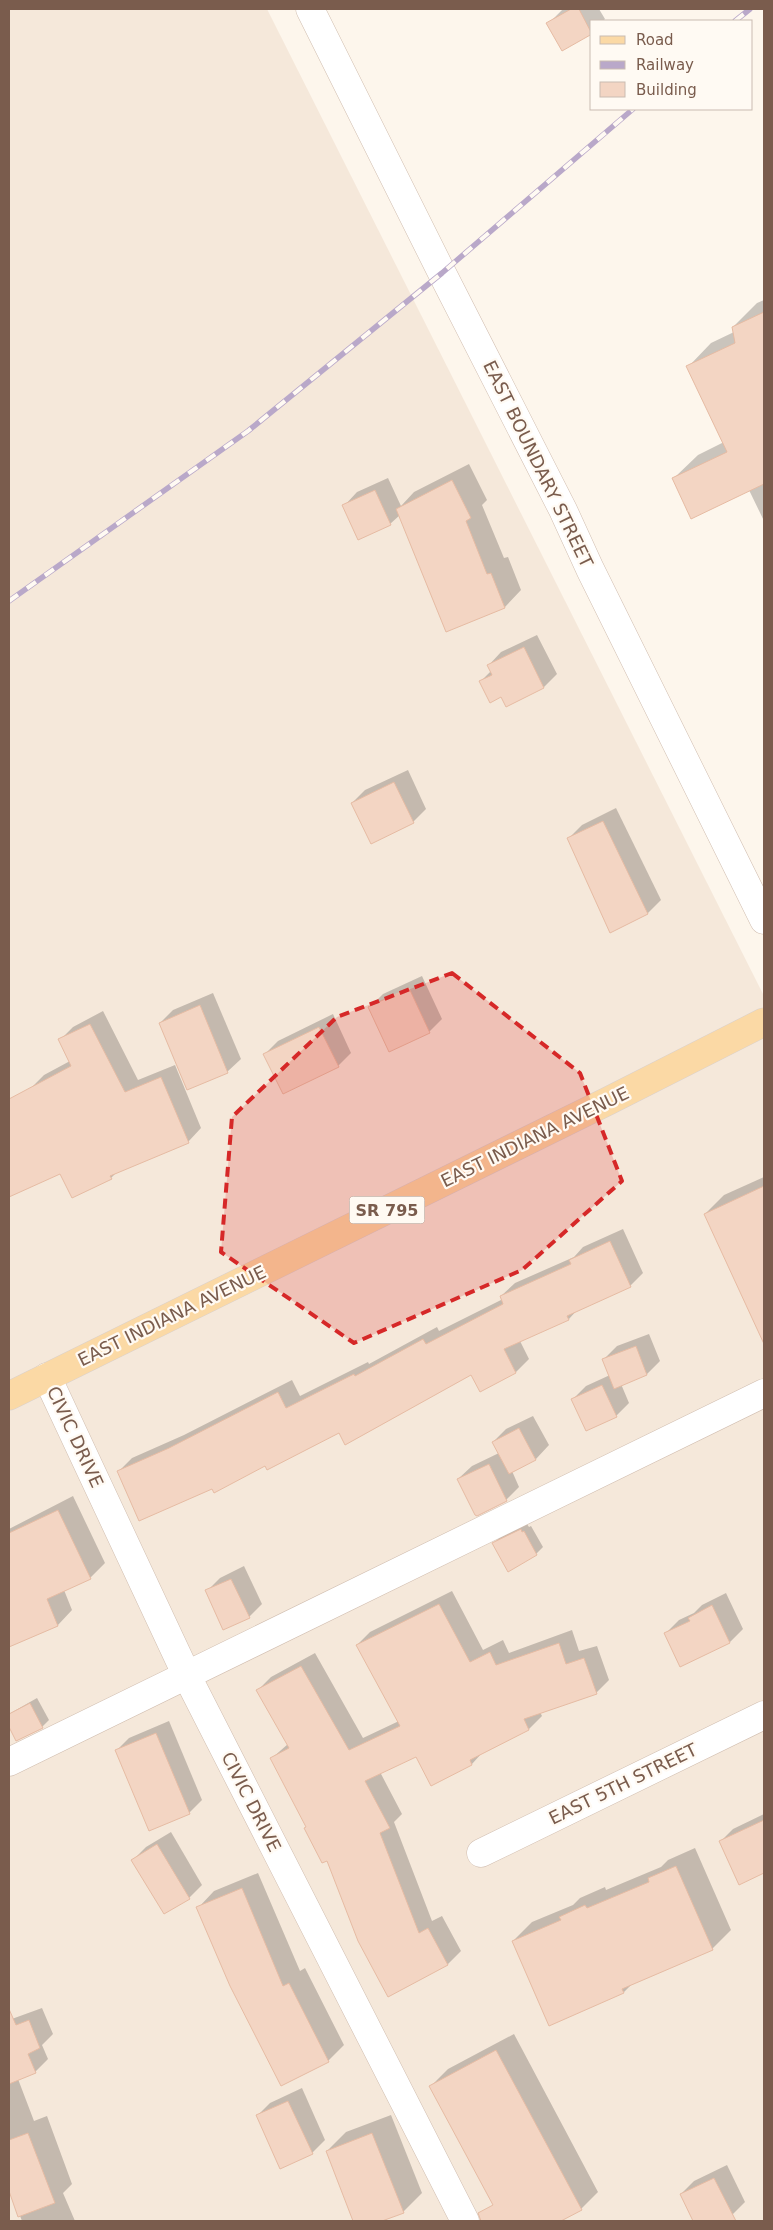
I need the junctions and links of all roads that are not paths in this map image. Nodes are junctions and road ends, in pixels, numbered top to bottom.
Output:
1 (310, 9) edge
2 (764, 920) edge
3 (764, 1022) edge
4 (47, 1377) junction
5 (764, 1393) edge
6 (9, 1396) edge
7 (187, 1676) junction
8 (764, 1714) edge
9 (9, 1762) edge
10 (482, 1853) dead end
11 (465, 2221) edge

1 - 2 street, EAST BOUNDARY STREET
3 - 4 main road, EAST INDIANA AVENUE / SR 795
4 - 6 main road, EAST INDIANA AVENUE / SR 795
4 - 7 street, CIVIC DRIVE
5 - 7 street
7 - 9 street
7 - 11 street, CIVIC DRIVE
8 - 10 street, EAST 5TH STREET

